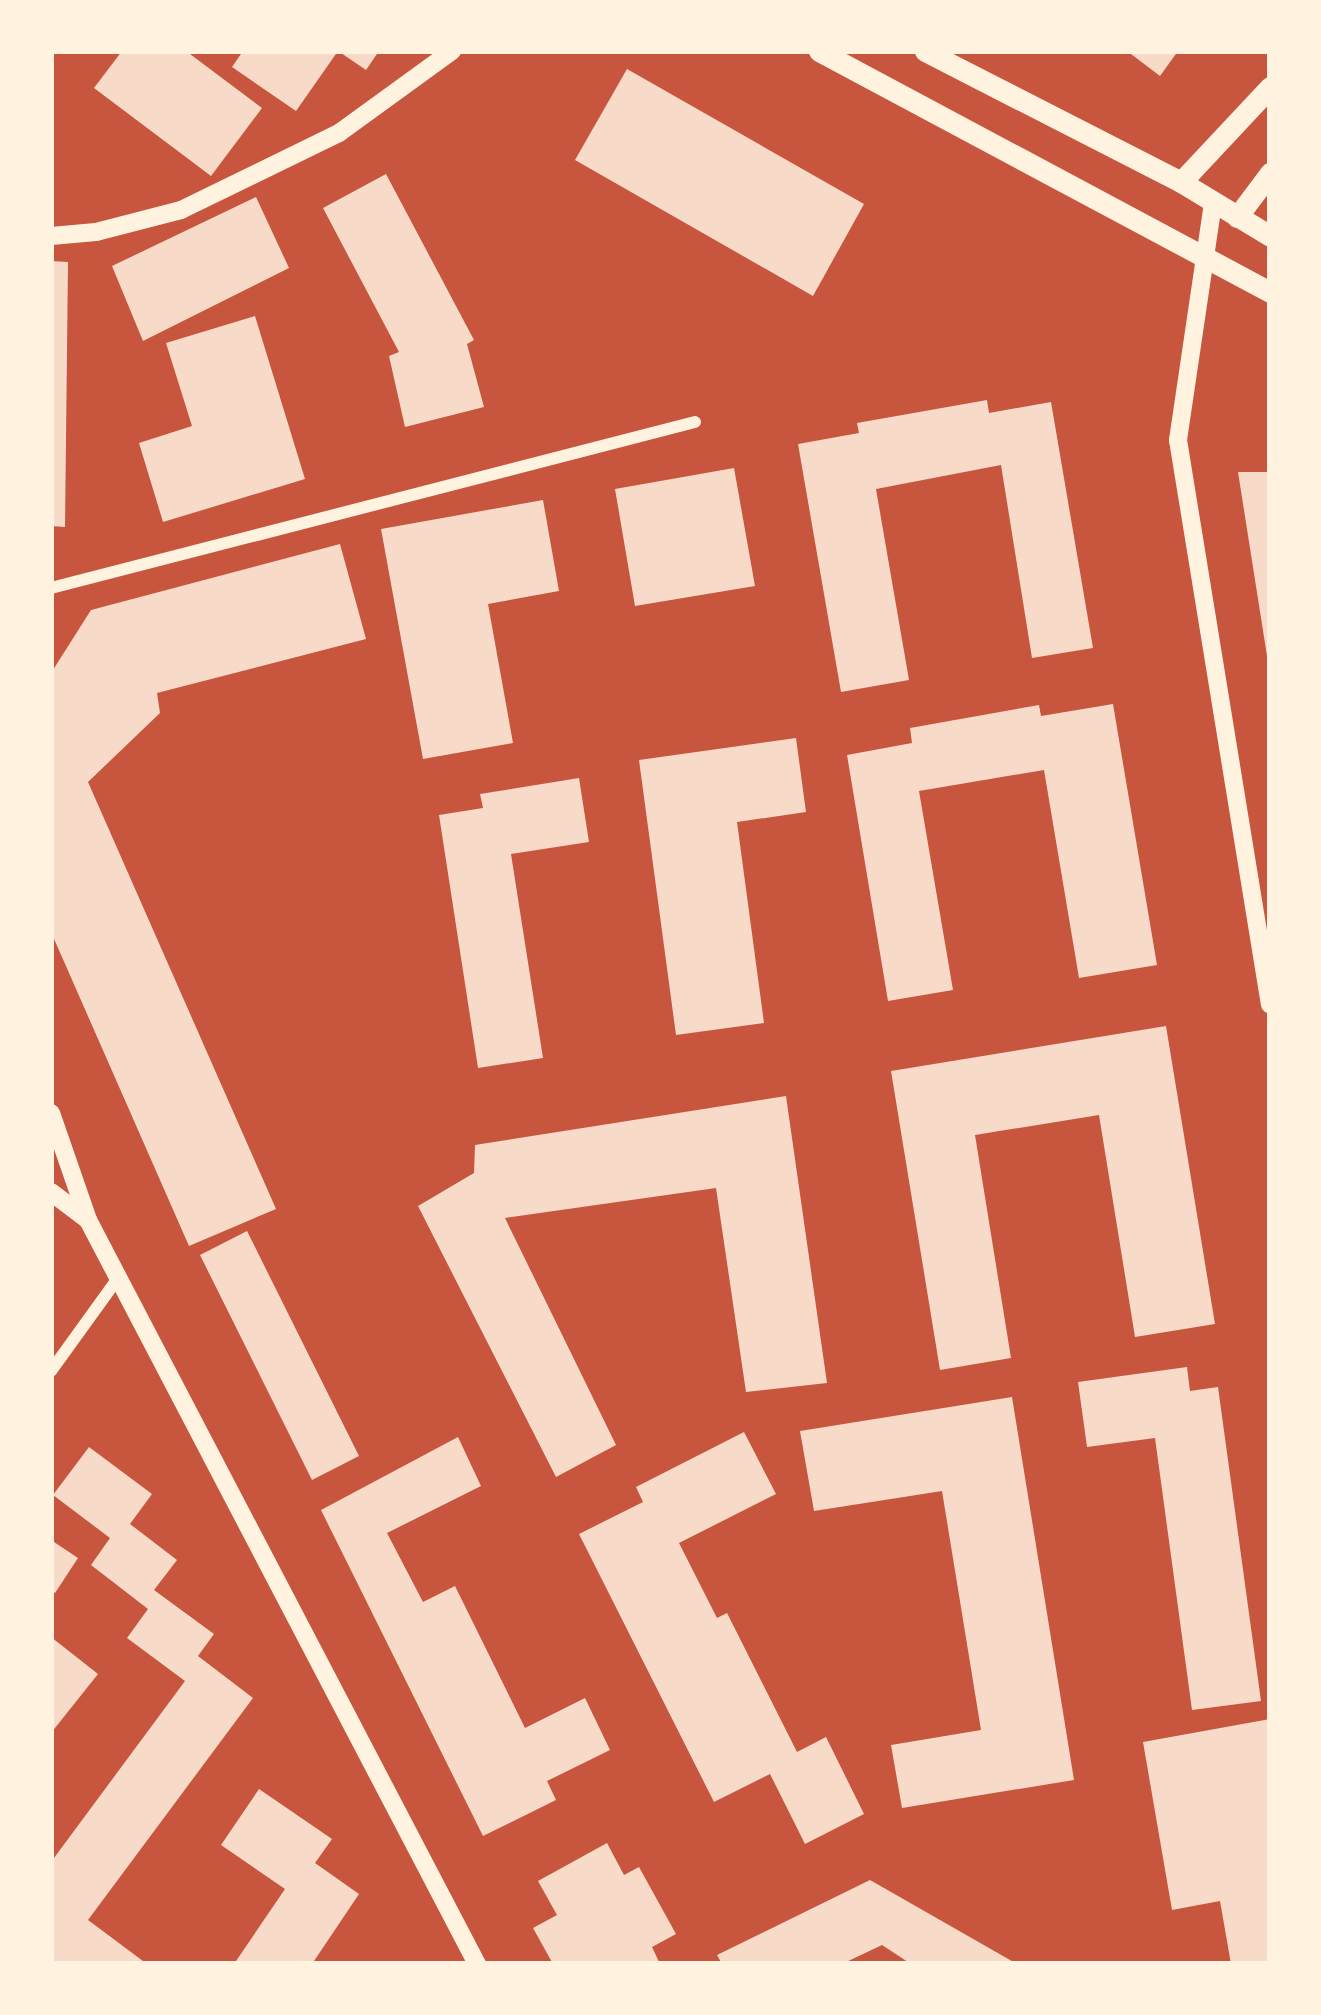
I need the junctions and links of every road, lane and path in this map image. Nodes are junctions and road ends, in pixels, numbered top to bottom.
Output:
1 (452, 51) edge
2 (819, 51) edge
3 (925, 51) edge
4 (1270, 87) edge
5 (1270, 173) edge
6 (1181, 182) junction
7 (1213, 203) junction
8 (1237, 217) junction
9 (51, 236) edge
10 (1270, 236) edge
11 (1205, 256) junction
12 (1270, 292) edge
13 (695, 422) dead end
14 (51, 588) edge
15 (1270, 1005) edge
16 (51, 1113) edge
17 (51, 1192) edge
18 (88, 1220) junction
19 (118, 1278) junction
20 (51, 1371) edge
21 (477, 1964) edge

1 - 9 street
2 - 11 main road
3 - 6 main road
4 - 6 main road
5 - 8 main road
6 - 7 main road
7 - 8 main road
7 - 11 street
8 - 10 main road
11 - 12 main road
11 - 15 street
13 - 14 street
16 - 18 street
17 - 18 street
18 - 19 street
19 - 20 street
19 - 21 street

